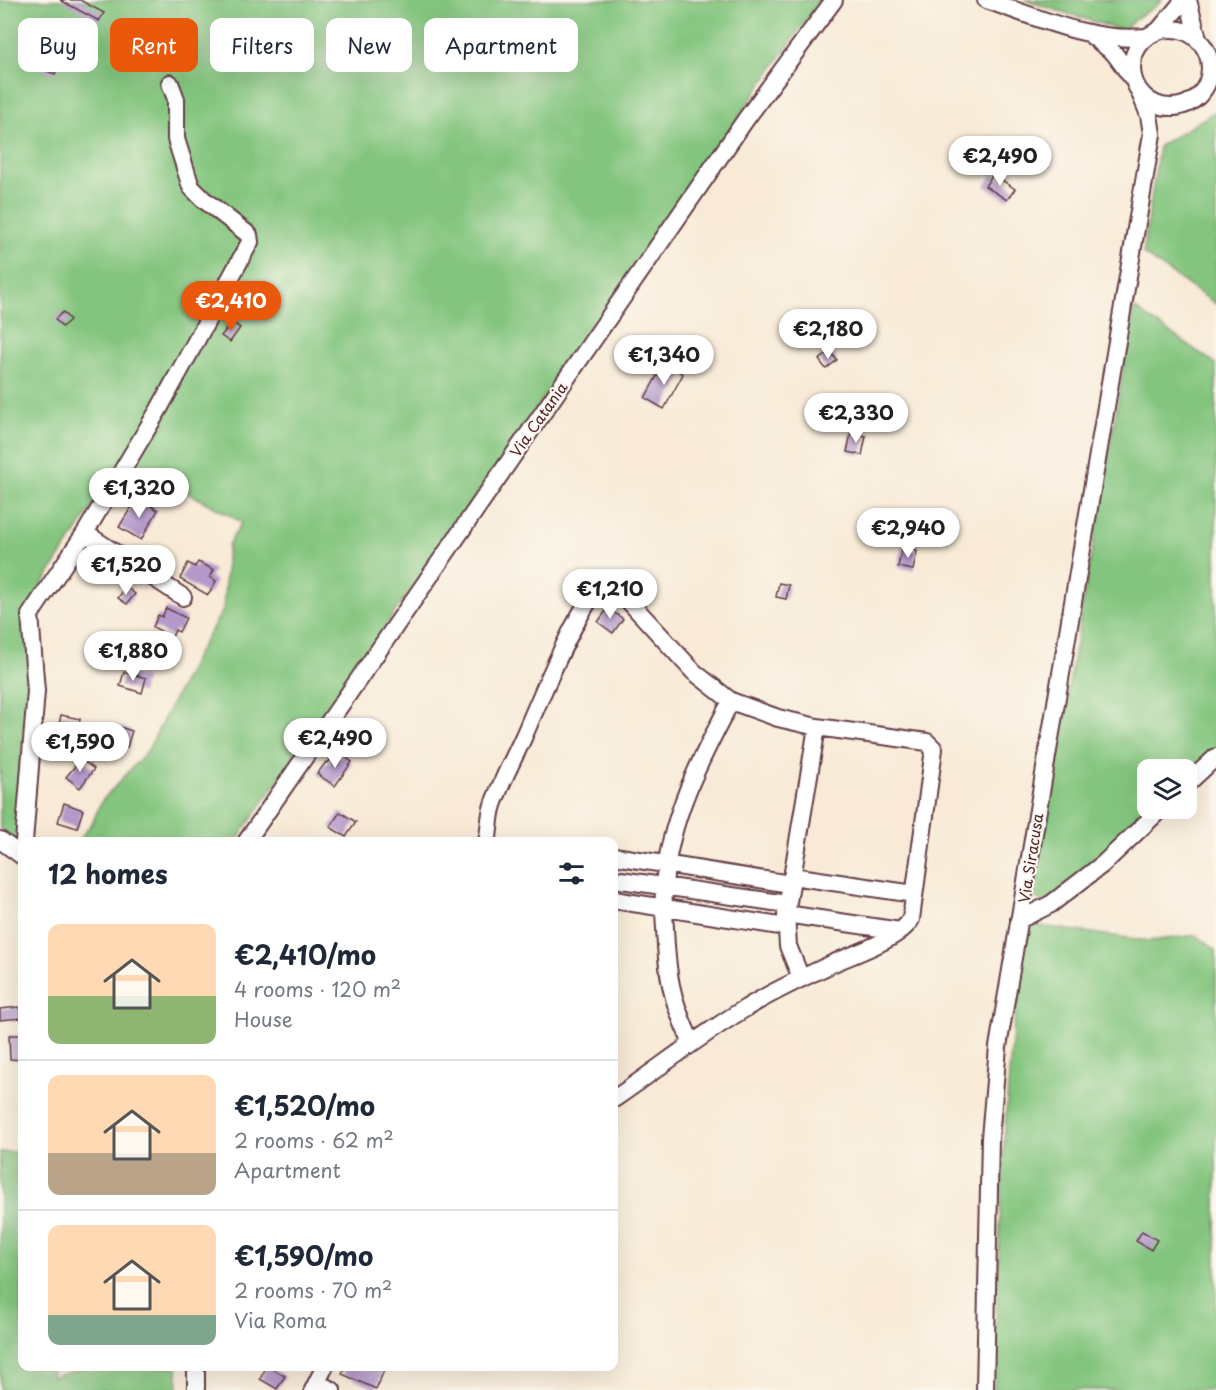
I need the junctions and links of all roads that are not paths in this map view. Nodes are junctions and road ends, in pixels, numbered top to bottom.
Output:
1 (834, 0) edge
2 (986, 0) edge
3 (1186, 0) edge
4 (1089, 34) junction
5 (1152, 34) junction
6 (1198, 39) junction
7 (170, 83) dead end
8 (1137, 86) junction
9 (1184, 106) junction
10 (1152, 134) junction
11 (86, 533) junction
12 (183, 597) dead end
13 (731, 701) junction
14 (817, 727) junction
15 (1216, 757) edge
16 (1197, 775) edge
17 (1150, 819) edge
18 (24, 837) edge
19 (249, 837) edge
20 (487, 837) edge
21 (0, 840) edge
22 (18, 853) edge
23 (618, 857) edge
24 (667, 865) junction
25 (618, 880) edge
26 (791, 880) junction
27 (664, 887) junction
28 (914, 894) junction
29 (618, 901) edge
30 (664, 908) junction
31 (786, 915) junction
32 (1019, 920) junction
33 (900, 931) junction
34 (801, 978) junction
35 (692, 1043) junction
36 (618, 1096) edge
37 (196, 1371) edge
38 (324, 1371) edge
39 (321, 1388) edge
40 (196, 1390) edge
41 (984, 1390) edge

1 - 19 street, Via Catania
2 - 4 street
3 - 5 street
3 - 6 street
4 - 5 street
4 - 8 street
5 - 6 street
5 - 8 street
6 - 9 street
7 - 11 street
8 - 9 street
8 - 10 street
9 - 10 street
10 - 32 street, Via Siracusa
11 - 12 street
11 - 18 street
13 - 14 street
13 - 20 street
13 - 24 street
14 - 26 street
14 - 28 street
15 - 16 street
17 - 32 street
21 - 22 street
23 - 24 street
24 - 26 street
24 - 27 street
25 - 27 street
26 - 28 street
26 - 31 street
27 - 30 street
27 - 31 street
28 - 33 street
29 - 30 street
30 - 31 street
30 - 35 street
31 - 33 street
31 - 34 street
32 - 41 street, Via Siracusa
33 - 34 street
34 - 35 street
35 - 36 street
37 - 40 street
38 - 39 street

